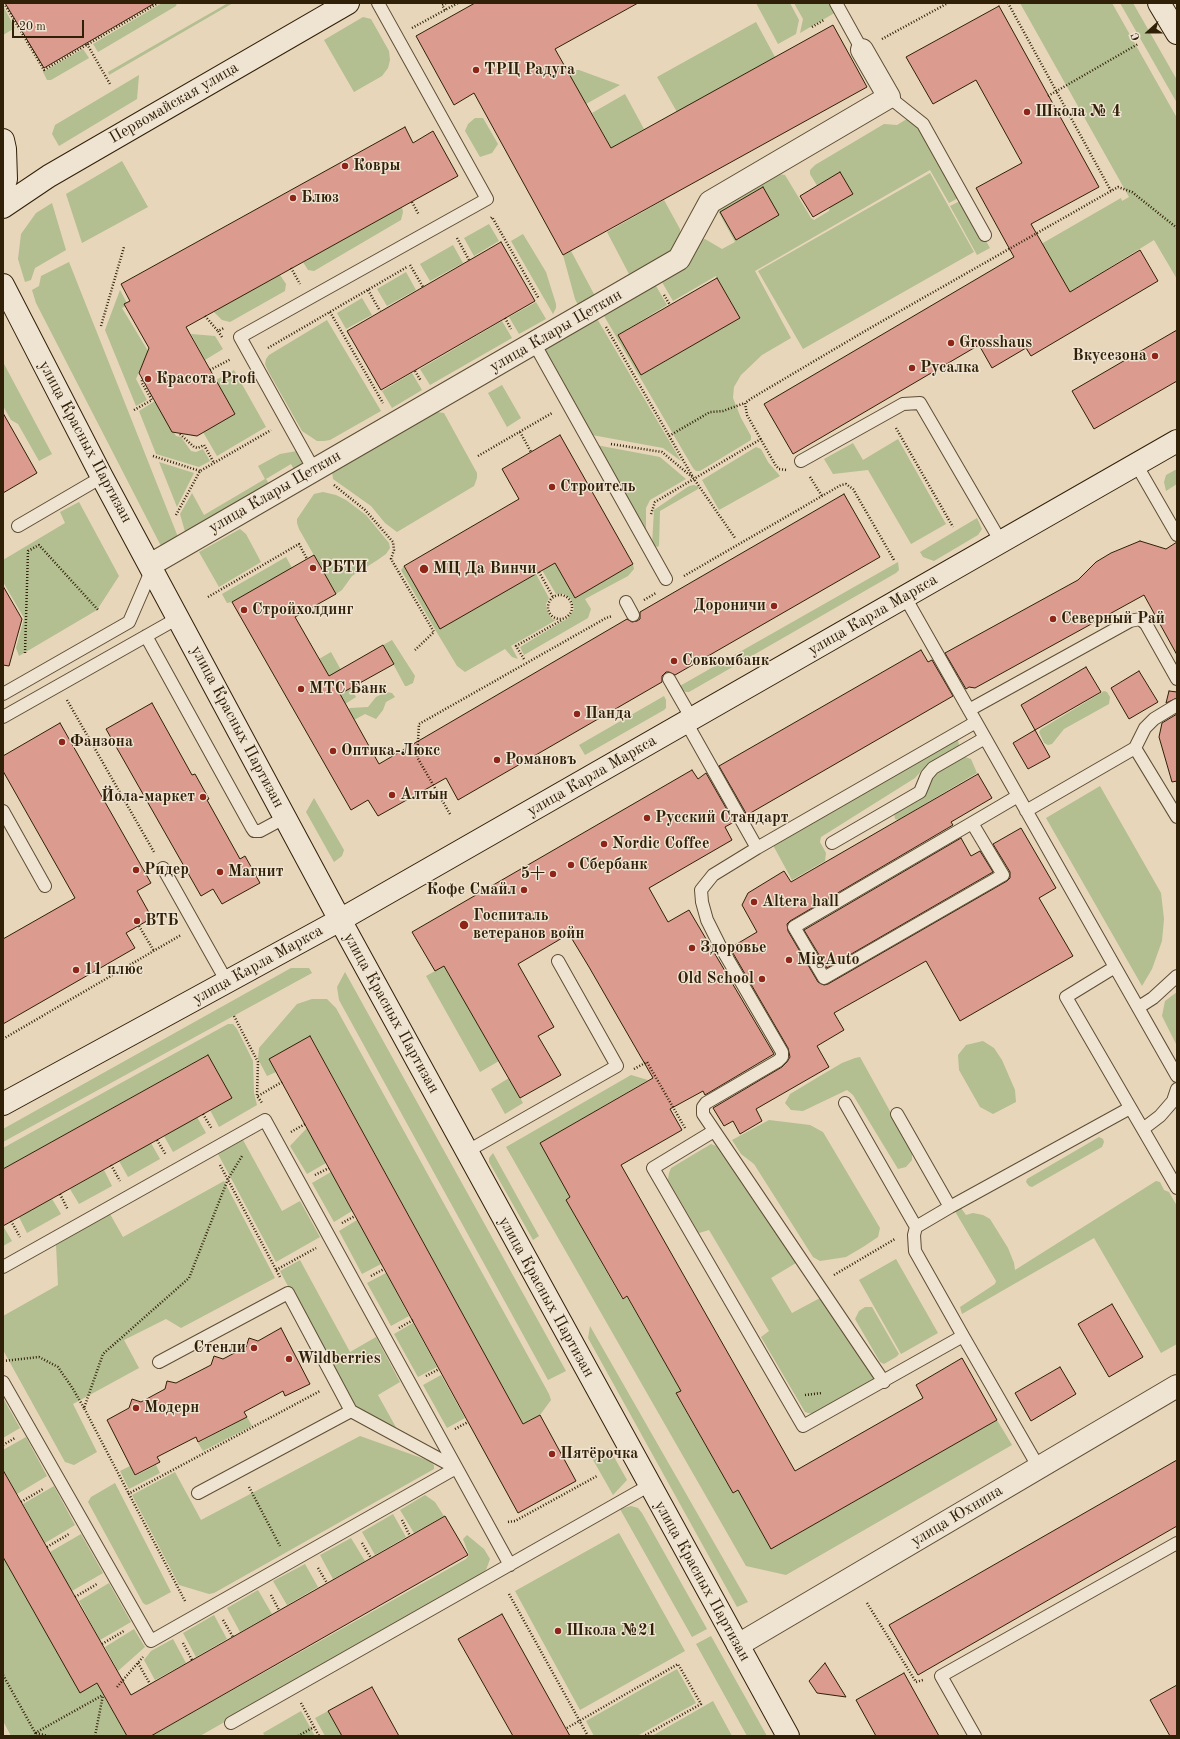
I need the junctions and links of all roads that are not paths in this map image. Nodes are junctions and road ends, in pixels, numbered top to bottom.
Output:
1 (348, 3) edge
2 (378, 3) edge
3 (836, 3) edge
4 (1160, 3) edge
5 (1177, 33) edge
6 (862, 50) joint
7 (888, 97) junction
8 (3, 140) edge
9 (3, 189) edge
10 (3, 207) edge
11 (985, 235) dead end
12 (3, 285) edge
13 (534, 343) junction
14 (1177, 441) edge
15 (801, 462) road end
16 (1136, 464) junction
17 (314, 470) junction
18 (102, 477) junction
19 (18, 526) dead end
20 (1177, 535) edge
21 (1001, 542) junction
22 (151, 567) junction
23 (666, 579) dead end
24 (905, 597) junction
25 (626, 602) dead end
26 (633, 616) dead end
27 (178, 618) junction
28 (146, 636) junction
29 (669, 679) dead end
30 (1177, 679) edge
31 (3, 694) edge
32 (1177, 705) edge
33 (968, 710) junction
34 (3, 717) edge
35 (689, 721) junction
36 (976, 722) junction
37 (985, 738) junction
38 (1135, 748) junction
39 (1018, 796) junction
40 (3, 811) edge
41 (1026, 811) junction
42 (286, 817) junction
43 (1177, 817) edge
44 (972, 823) junction
45 (832, 843) dead end
46 (757, 848) junction
47 (163, 868) road end
48 (46, 886) dead end
49 (340, 920) junction
50 (558, 960) dead end
51 (1115, 967) junction
52 (1177, 976) edge
53 (227, 982) junction
54 (1139, 1007) junction
55 (1177, 1076) edge
56 (1177, 1089) edge
57 (845, 1103) dead end
58 (3, 1104) edge
59 (1130, 1108) junction
60 (898, 1114) dead end
61 (1143, 1129) junction
62 (714, 1131) junction
63 (466, 1152) junction
64 (1177, 1186) edge
65 (950, 1207) junction
66 (916, 1227) junction
67 (3, 1267) edge
68 (963, 1336) junction
69 (159, 1362) dead end
70 (3, 1382) edge
71 (884, 1382) junction
72 (1177, 1386) edge
73 (351, 1411) junction
74 (456, 1468) junction
75 (1039, 1468) junction
76 (650, 1486) junction
77 (198, 1493) dead end
78 (1177, 1542) edge
79 (510, 1565) junction
80 (738, 1645) junction
81 (231, 1723) dead end
82 (788, 1736) edge
83 (975, 1736) edge

1 - 10 street, Первомайская улица
2 - 17 lane
3 - 6 lane
4 - 5 street
6 - 7 street
7 - 11 lane
7 - 13 street, улица Клары Цеткин
8 - 9 street
12 - 18 street, улица Красных Партизан
13 - 17 street, улица Клары Цеткин
13 - 23 lane
14 - 16 street, улица Карла Маркса
15 - 21 lane
16 - 20 lane
16 - 21 street, улица Карла Маркса
17 - 22 street, улица Клары Цеткин
18 - 19 lane
18 - 22 street, улица Красных Партизан
21 - 24 street, улица Карла Маркса
22 - 27 street, улица Красных Партизан
22 - 31 lane
24 - 33 lane
24 - 35 street, улица Карла Маркса
25 - 26 lane
27 - 28 lane
27 - 42 street, улица Красных Партизан
28 - 34 lane
28 - 42 lane
29 - 35 lane
30 - 33 lane
32 - 38 lane
33 - 36 lane
35 - 46 lane
35 - 49 street, улица Карла Маркса
36 - 37 lane
36 - 46 lane
37 - 39 lane
37 - 45 lane
38 - 41 lane
38 - 43 lane
39 - 41 lane
39 - 44 lane
40 - 48 lane
41 - 51 lane
42 - 49 street, улица Красных Партизан
44 - 44 lane
46 - 62 lane
47 - 53 lane
49 - 53 street, улица Карла Маркса
49 - 63 street, улица Красных Партизан
50 - 63 lane
51 - 54 lane
51 - 59 lane
52 - 54 lane
53 - 58 street, улица Карла Маркса
54 - 55 lane
56 - 61 lane
57 - 66 lane
59 - 61 lane
59 - 65 lane
60 - 65 lane
61 - 64 lane
62 - 71 lane
62 - 71 lane
63 - 76 street, улица Красных Партизан
65 - 66 lane
66 - 68 lane
67 - 74 lane
68 - 71 lane
68 - 75 lane
69 - 73 lane
70 - 74 lane
72 - 75 street, улица Юхнина
73 - 74 lane
73 - 77 lane
74 - 79 lane
75 - 80 street, улица Юхнина
76 - 79 lane
76 - 80 street, улица Красных Партизан
78 - 83 lane
79 - 81 lane
80 - 82 street, улица Красных Партизан

